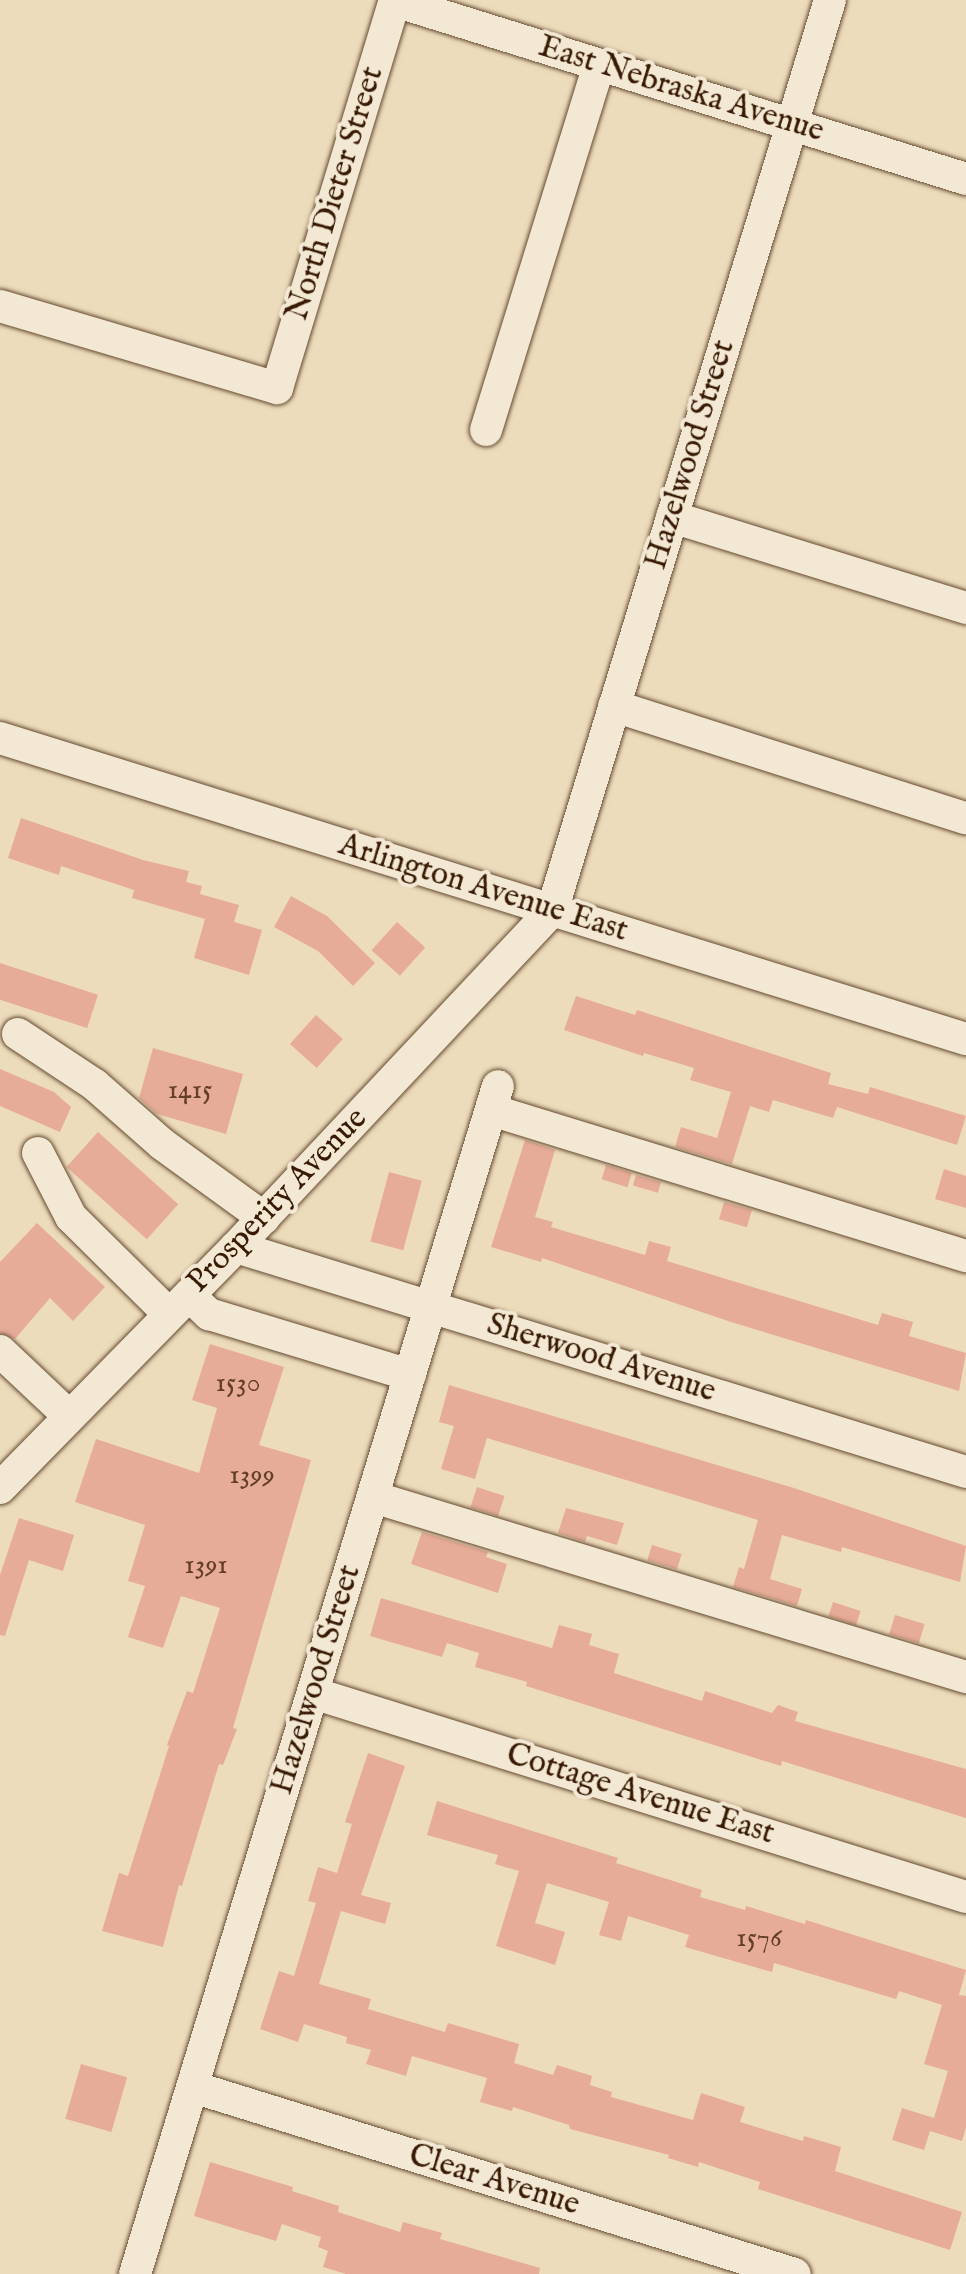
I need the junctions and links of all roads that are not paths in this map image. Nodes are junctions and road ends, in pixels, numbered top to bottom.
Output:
1 (395, 0) edge
2 (830, 0) edge
3 (599, 65) junction
4 (792, 125) junction
5 (966, 179) edge
6 (0, 306) edge
7 (486, 430) dead end
8 (672, 517) junction
9 (966, 608) edge
10 (614, 706) junction
11 (0, 738) edge
12 (966, 818) edge
13 (552, 911) junction
14 (18, 1034) dead end
15 (966, 1039) edge
16 (38, 1153) dead end
17 (264, 1218) junction
18 (236, 1247) junction
19 (966, 1256) edge
20 (179, 1304) junction
21 (431, 1306) junction
22 (0, 1351) edge
23 (410, 1375) junction
24 (69, 1416) junction
25 (966, 1472) edge
26 (0, 1488) edge
27 (373, 1497) junction
28 (966, 1677) edge
29 (313, 1693) junction
30 (966, 1897) edge
31 (193, 2087) junction
32 (135, 2274) edge
33 (795, 2274) edge

1 - 3 street, East Nebraska Avenue
1 - 6 street, North Dieter Street
2 - 4 street, Hazelwood Street
3 - 4 street, East Nebraska Avenue
3 - 7 street
4 - 5 street, East Nebraska Avenue
4 - 8 street, Hazelwood Street
8 - 9 street
8 - 10 street, Hazelwood Street
10 - 12 street
10 - 13 street, Hazelwood Street
11 - 13 street, Arlington Avenue East
13 - 15 street, Arlington Avenue East
13 - 17 street, Prosperity Avenue
14 - 17 street
16 - 20 street
17 - 18 street, Prosperity Avenue
18 - 20 street, Prosperity Avenue
18 - 21 street, Sherwood Avenue
19 - 21 street, Hazelwood Street
20 - 23 street
20 - 24 street, Prosperity Avenue
21 - 23 street, Hazelwood Street
21 - 25 street, Sherwood Avenue
22 - 24 street
23 - 27 street, Hazelwood Street
24 - 26 street, Prosperity Avenue
27 - 28 street
27 - 29 street, Hazelwood Street
29 - 30 street, Cottage Avenue East
29 - 31 street, Hazelwood Street
31 - 32 street, Hazelwood Street
31 - 33 street, Clear Avenue

